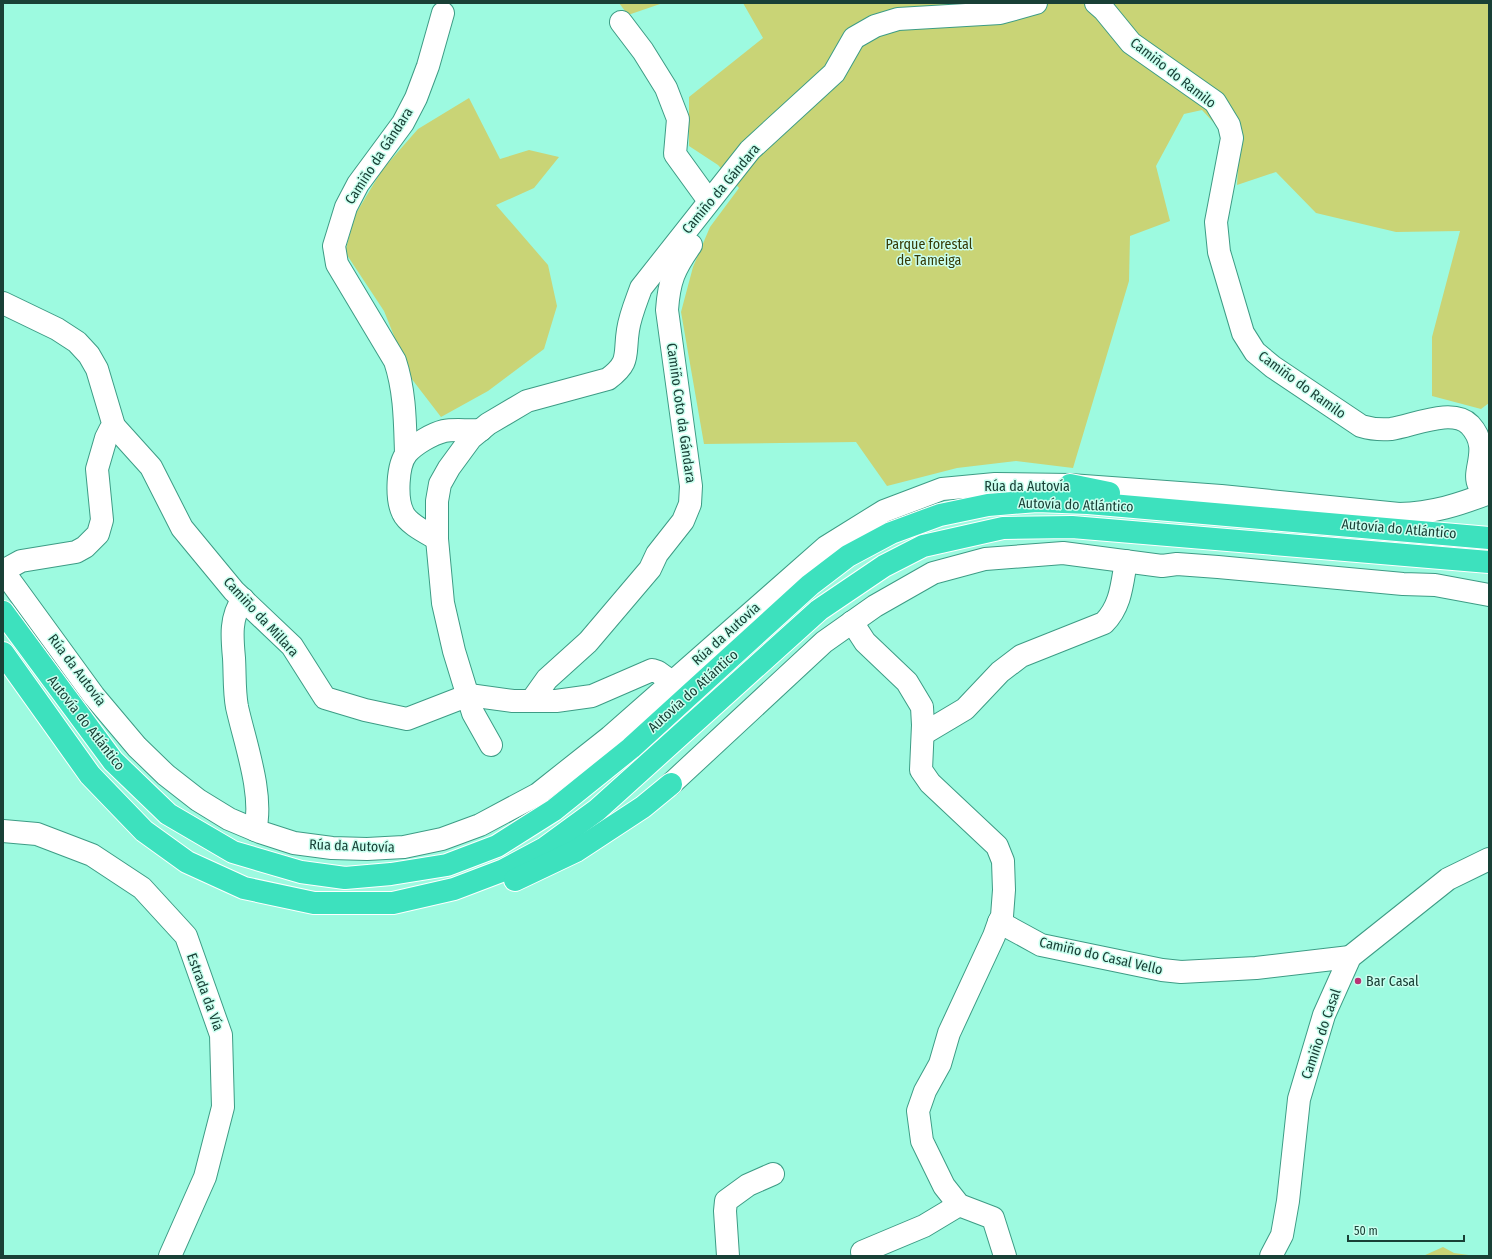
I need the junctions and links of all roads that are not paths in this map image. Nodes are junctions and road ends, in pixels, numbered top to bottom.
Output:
1 (1036, 3) edge
2 (1096, 3) edge
3 (443, 13) dead end
4 (621, 22) dead end
5 (709, 201) junction
6 (694, 220) junction
7 (3, 303) edge
8 (114, 426) junction
9 (481, 430) junction
10 (406, 453) junction
11 (1070, 485) junction
12 (1484, 488) edge
13 (1347, 509) junction
14 (1194, 512) junction
15 (1288, 520) junction
16 (1489, 538) edge
17 (437, 540) junction
18 (1126, 562) junction
19 (1489, 562) edge
20 (3, 571) edge
21 (1404, 584) junction
22 (1489, 595) edge
23 (243, 599) junction
24 (1489, 607) edge
25 (3, 612) edge
26 (852, 622) junction
27 (3, 653) edge
28 (672, 682) junction
29 (469, 695) junction
30 (532, 700) junction
31 (923, 734) junction
32 (491, 745) dead end
33 (671, 784) joint
34 (255, 830) junction
35 (3, 831) edge
36 (1489, 859) edge
37 (393, 903) junction
38 (999, 922) junction
39 (1350, 957) junction
40 (773, 1174) dead end
41 (959, 1205) junction
42 (862, 1252) dead end
43 (170, 1256) edge
44 (728, 1256) edge
45 (1005, 1256) edge
46 (1271, 1256) edge

1 - 5 street, Camiño da Gándara
2 - 12 street, Camiño do Ramilo
3 - 10 street, Camiño da Gándara
4 - 5 street
5 - 6 street, Camiño da Gándara
6 - 9 street, Camiño da Gándara
6 - 30 street, Camiño Coto da Gándara
7 - 8 street, Camiño da Millara
8 - 20 street
8 - 23 street, Camiño da Millara
9 - 10 street
9 - 17 street, Camiño da Gándara
10 - 17 street, Camiño da Gándara
11 - 13 street, Rúa da Autovía
11 - 14 highway
11 - 28 street, Rúa da Autovía
12 - 13 street, Rúa da Autovía
13 - 15 highway
14 - 15 highway, Autovía do Atlántico
14 - 25 highway, Autovía do Atlántico
15 - 16 highway, Autovía do Atlántico
17 - 29 street, Camiño da Gándara
18 - 21 street
18 - 26 street
18 - 31 street
19 - 37 highway, Autovía do Atlántico
20 - 34 street, Rúa da Autovía
21 - 22 street
21 - 24 street
23 - 29 street, Camiño da Millara
23 - 34 street
26 - 31 street
26 - 33 street
27 - 37 highway, Autovía do Atlántico
28 - 30 street, Camiño da Millara
28 - 34 street, Rúa da Autovía
29 - 30 street, Camiño da Millara
29 - 32 street, Camiño da Gándara
31 - 38 street
33 - 37 highway
35 - 43 street, Estrada da Vía
36 - 39 street, Camiño do Casal
38 - 39 street, Camiño do Casal Vello
38 - 41 street
39 - 46 street, Camiño do Casal
40 - 44 street
41 - 42 street
41 - 45 street

